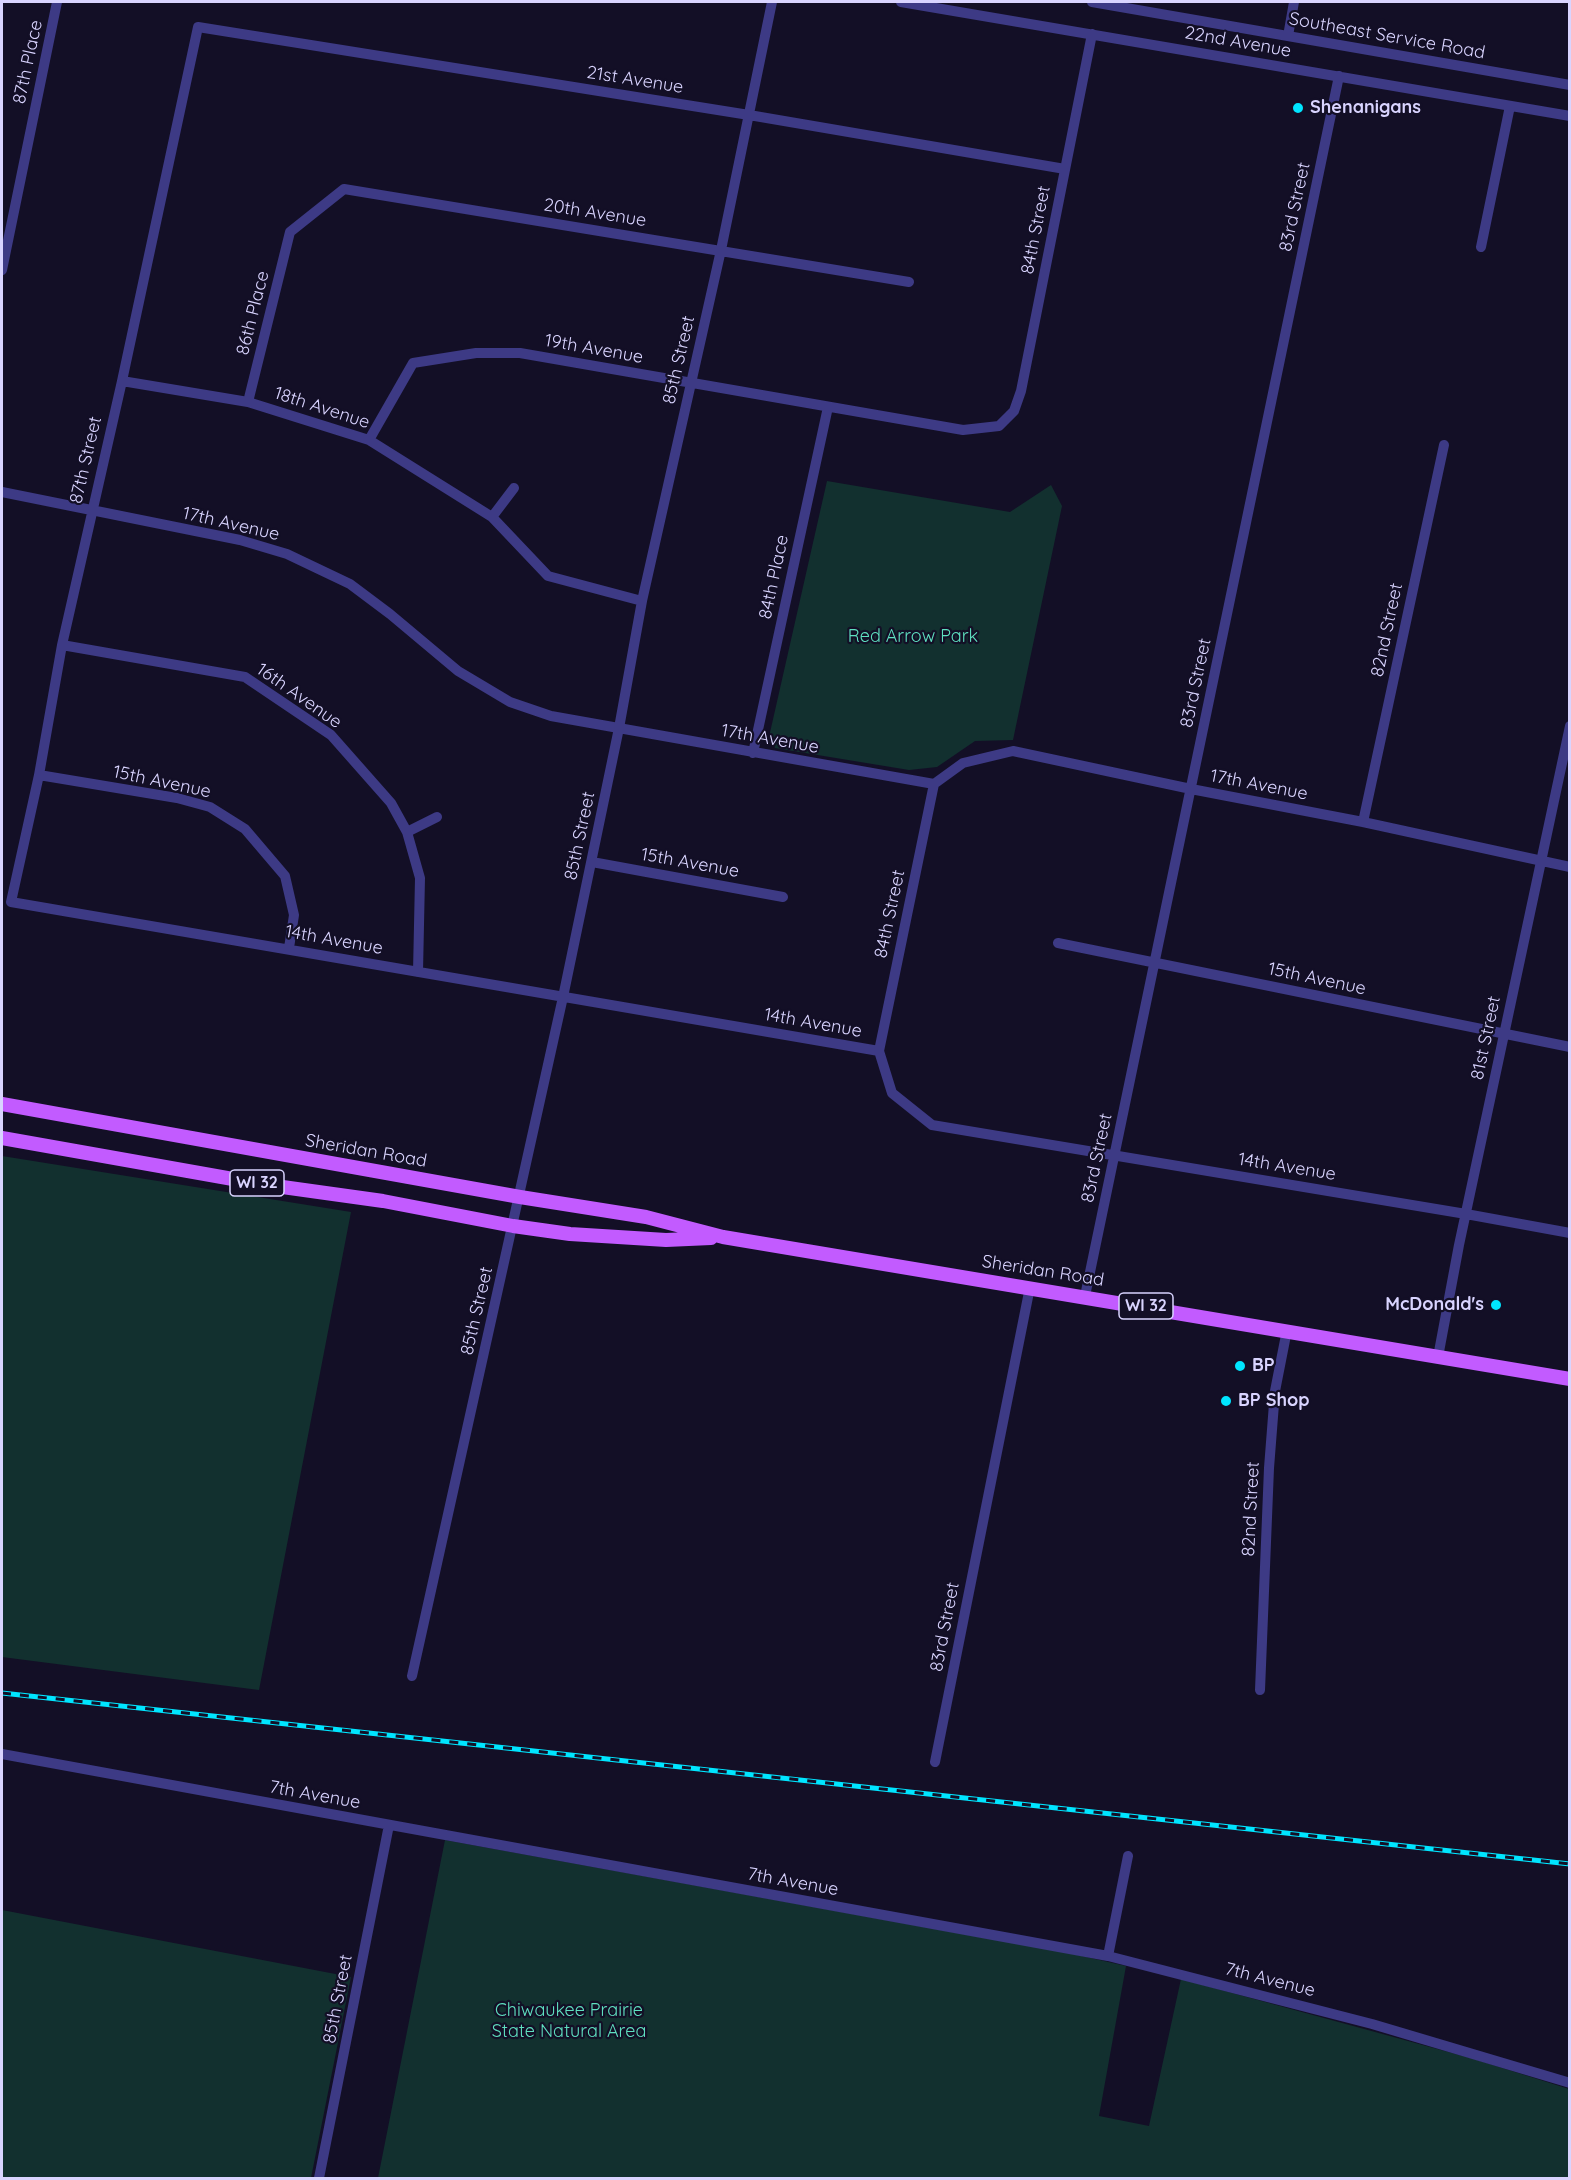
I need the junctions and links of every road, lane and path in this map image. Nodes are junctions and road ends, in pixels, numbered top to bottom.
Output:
1 (57, 2) edge
2 (772, 2) edge
3 (901, 2) edge
4 (1092, 2) edge
5 (1294, 2) edge
6 (198, 27) joint
7 (1092, 34) junction
8 (1288, 36) junction
9 (1339, 76) junction
10 (1569, 85) edge
11 (1510, 106) junction
12 (749, 115) junction
13 (1569, 116) edge
14 (1065, 169) junction
15 (290, 232) joint
16 (1481, 247) dead end
17 (721, 250) junction
18 (2, 270) edge
19 (909, 282) dead end
20 (122, 381) junction
21 (691, 384) junction
22 (248, 402) junction
23 (828, 407) junction
24 (999, 426) joint
25 (369, 440) junction
26 (1444, 445) dead end
27 (514, 488) dead end
28 (2, 492) edge
29 (91, 511) junction
30 (492, 517) junction
31 (642, 601) junction
32 (62, 645) junction
33 (1569, 726) edge
34 (619, 728) junction
35 (753, 753) junction
36 (39, 776) junction
37 (934, 784) junction
38 (1191, 789) junction
39 (437, 817) dead end
40 (1363, 822) junction
41 (406, 832) junction
42 (591, 862) junction
43 (1540, 862) junction
44 (1569, 867) edge
45 (783, 897) dead end
46 (10, 902) joint
47 (1058, 942) dead end
48 (289, 948) junction
49 (1155, 962) junction
50 (418, 972) junction
51 (563, 997) junction
52 (1504, 1034) junction
53 (1569, 1047) edge
54 (879, 1051) junction
55 (2, 1104) edge
56 (2, 1138) edge
57 (1115, 1155) junction
58 (520, 1197) junction
59 (1466, 1214) junction
60 (513, 1226) junction
61 (1569, 1233) edge
62 (723, 1237) junction
63 (1030, 1287) junction
64 (1085, 1296) junction
65 (1287, 1330) junction
66 (1438, 1357) junction
67 (1569, 1379) edge
68 (412, 1676) dead end
69 (1260, 1690) dead end
70 (2, 1754) edge
71 (935, 1762) dead end
72 (389, 1826) junction
73 (1128, 1856) dead end
74 (1108, 1956) junction
75 (1569, 2083) edge
76 (319, 2178) edge

1 - 18 street, 87th Place
2 - 12 street, 85th Street
3 - 7 street, 22nd Avenue
4 - 8 street, Southeast Service Road
5 - 8 street
6 - 12 street, 21st Avenue
6 - 20 street, 87th Street
7 - 9 street, 22nd Avenue
7 - 14 street, 84th Street
8 - 10 street, Southeast Service Road
9 - 11 street, 22nd Avenue
9 - 38 street, 83rd Street
11 - 13 street, 22nd Avenue
11 - 16 street
12 - 14 street, 21st Avenue
12 - 17 street, 85th Street
14 - 24 street, 84th Street
15 - 17 street, 20th Avenue
15 - 22 street, 86th Place
17 - 19 street, 20th Avenue
17 - 21 street, 85th Street
20 - 22 street, 18th Avenue
20 - 29 street, 87th Street
21 - 23 street, 19th Avenue
21 - 25 street, 19th Avenue
21 - 31 street, 85th Street
22 - 25 street, 18th Avenue
23 - 24 street, 19th Avenue
23 - 35 street, 84th Place
25 - 30 street, 18th Avenue
26 - 40 street, 82nd Street
27 - 30 street
28 - 29 street, 17th Avenue
29 - 32 street, 87th Street
29 - 34 street, 17th Avenue
30 - 31 street, 18th Avenue
31 - 34 street, 85th Street
32 - 36 street, 87th Street
32 - 41 street, 16th Avenue
33 - 43 street, 81st Street
34 - 35 street, 17th Avenue
34 - 42 street, 85th Street
35 - 37 street, 17th Avenue
36 - 46 street, 87th Street
36 - 48 street, 15th Avenue
37 - 38 street, 17th Avenue
37 - 54 street, 84th Street
38 - 40 street, 17th Avenue
38 - 49 street, 83rd Street
39 - 41 street
40 - 43 street, 17th Avenue
41 - 50 street, 16th Avenue
42 - 45 street, 15th Avenue
42 - 51 street, 85th Street
43 - 44 street, 17th Avenue
43 - 52 street, 81st Street
46 - 48 street, 14th Avenue
47 - 49 street, 15th Avenue
48 - 50 street, 14th Avenue
49 - 52 street, 15th Avenue
49 - 57 street, 83rd Street
50 - 51 street, 14th Avenue
51 - 54 street, 14th Avenue
51 - 58 street, 85th Street
52 - 53 street, 15th Avenue
52 - 59 street, 81st Street
54 - 57 street, 14th Avenue
55 - 58 main road, Sheridan Road / WI 32
56 - 60 main road, Sheridan Road / WI 32
57 - 59 street, 14th Avenue
57 - 64 street, 83rd Street
58 - 60 street, 85th Street
58 - 62 main road, Sheridan Road / WI 32
59 - 61 street, 14th Avenue
59 - 66 street, 81st Street
60 - 62 main road, Sheridan Road / WI 32
60 - 68 street, 85th Street
62 - 63 main road, Sheridan Road / WI 32
63 - 64 main road, Sheridan Road / WI 32
63 - 71 street, 83rd Street
64 - 65 main road, Sheridan Road / WI 32
65 - 66 main road, Sheridan Road / WI 32
65 - 69 street, 82nd Street
66 - 67 main road, Sheridan Road / WI 32
70 - 72 street, 7th Avenue
72 - 74 street, 7th Avenue
72 - 76 street, 85th Street
73 - 74 street
74 - 75 street, 7th Avenue

